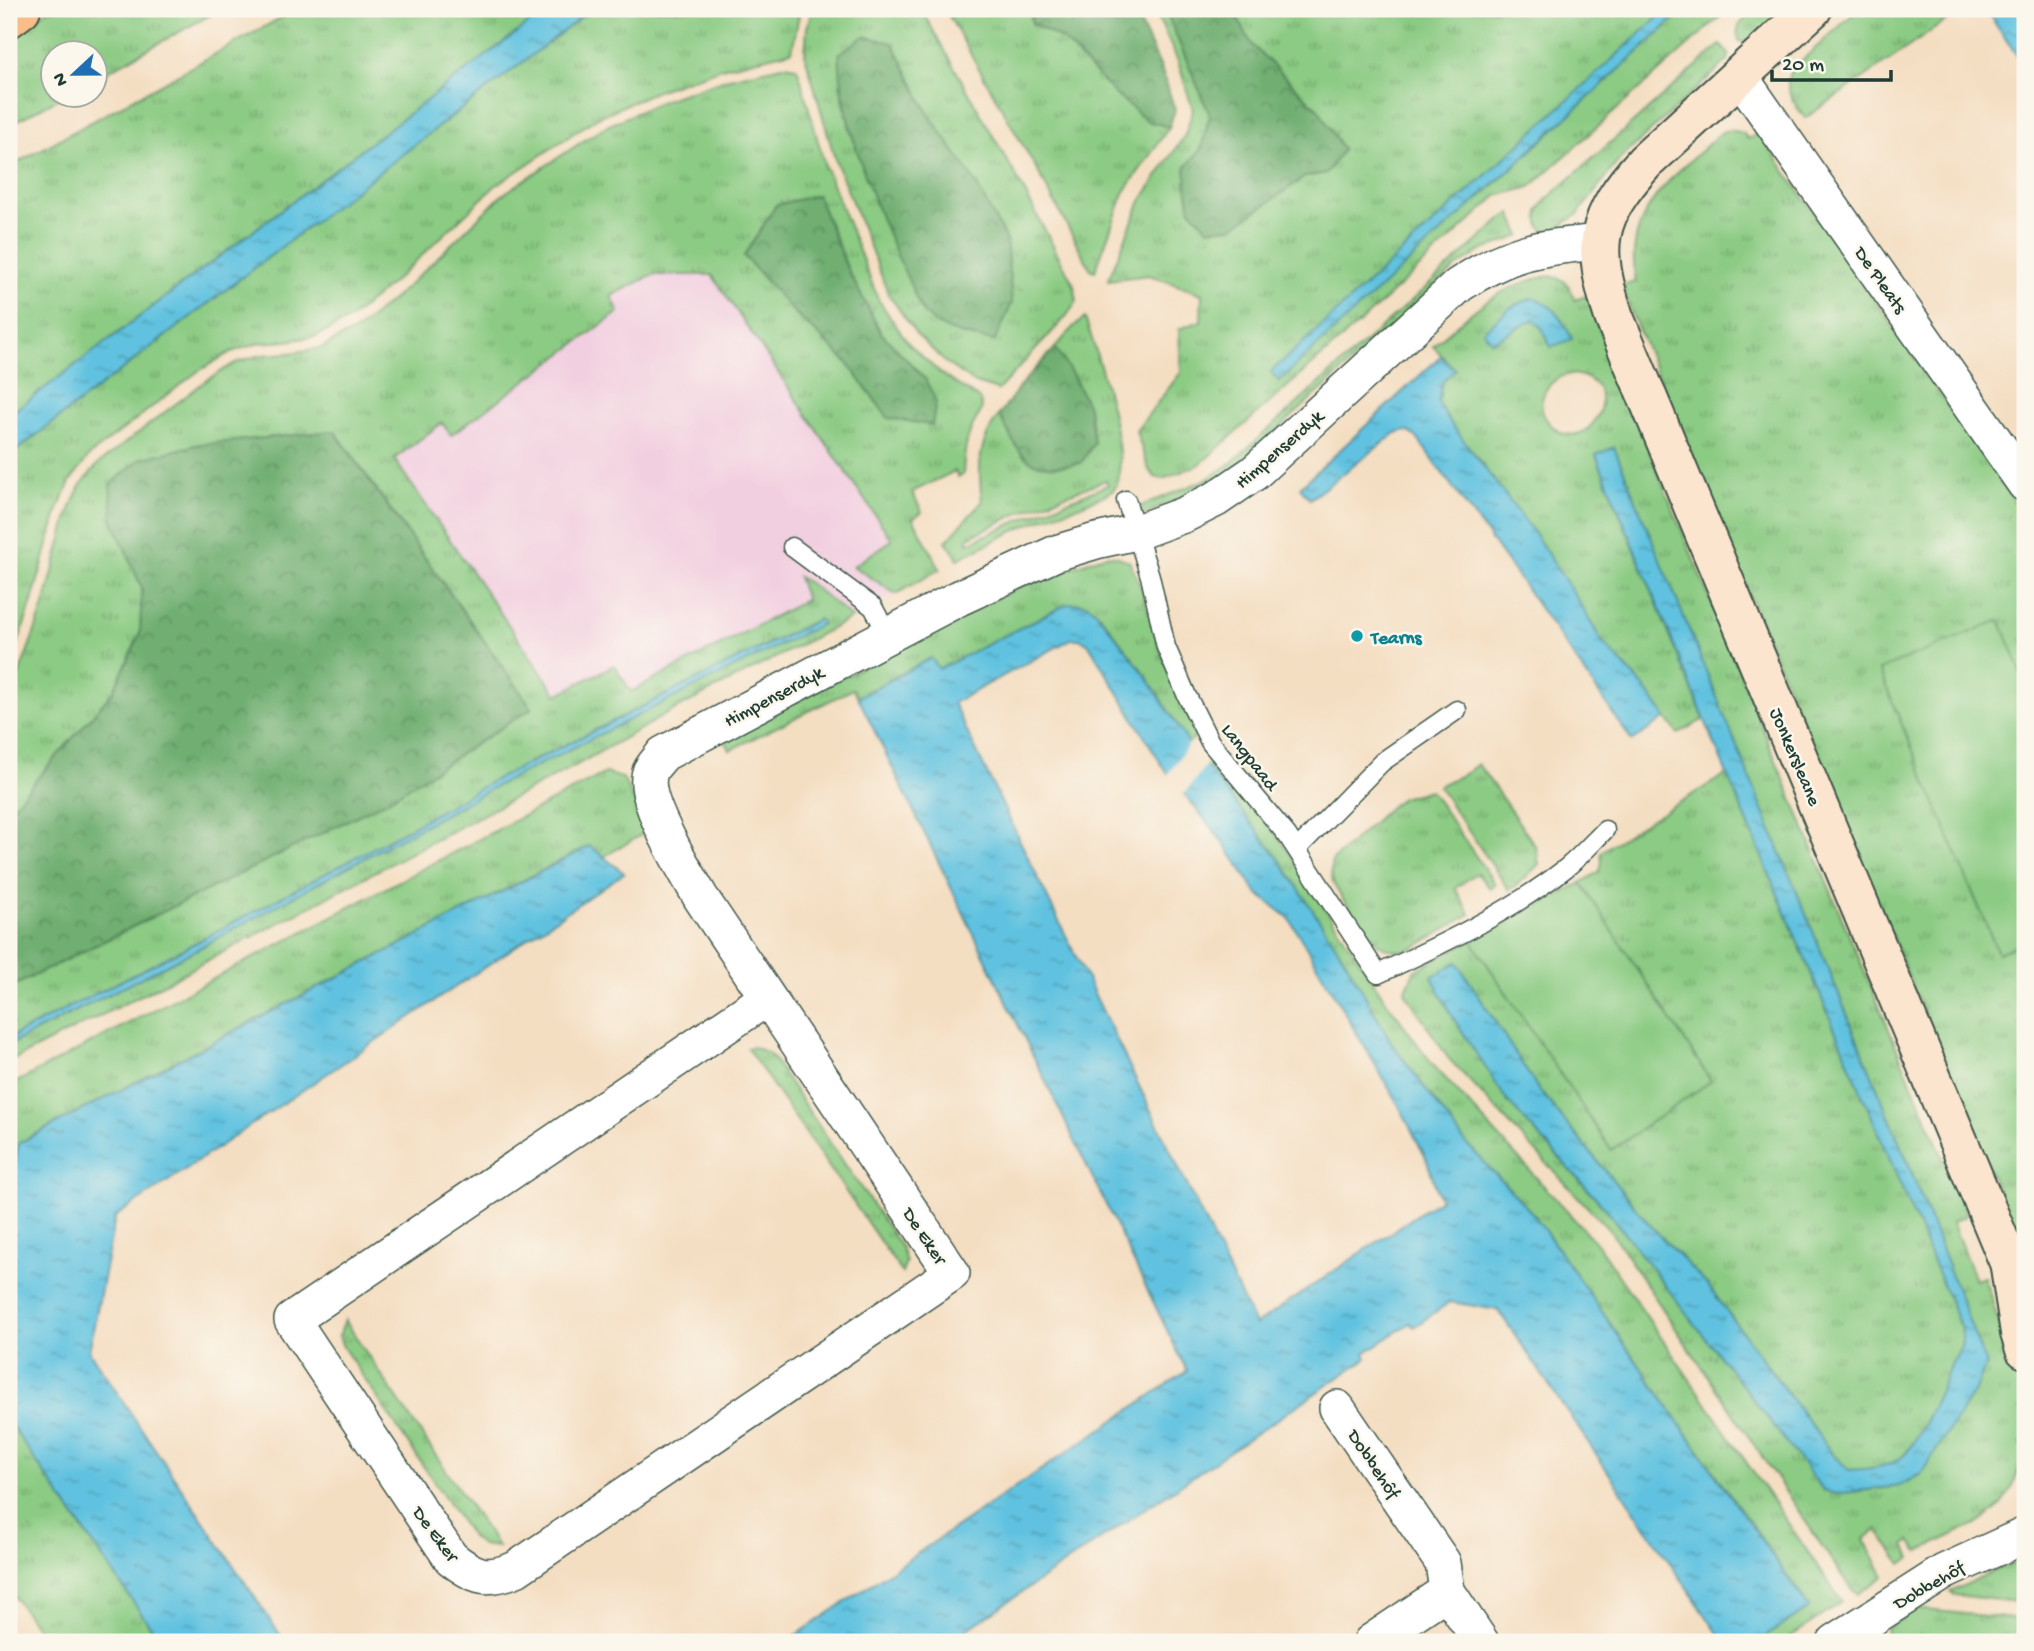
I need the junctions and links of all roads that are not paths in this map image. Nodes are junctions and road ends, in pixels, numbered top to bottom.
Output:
1 (21, 9) edge
2 (1812, 9) edge
3 (9, 18) edge
4 (1739, 75) junction
5 (1600, 242) junction
6 (2025, 484) edge
7 (1131, 516) junction
8 (792, 547) dead end
9 (888, 635) junction
10 (1457, 710) dead end
11 (650, 773) joint
12 (1605, 830) dead end
13 (1297, 849) junction
14 (767, 998) junction
15 (2017, 1278) edge
16 (2025, 1349) edge
17 (1338, 1408) dead end
18 (2025, 1535) edge
19 (1447, 1591) junction
20 (1371, 1642) edge
21 (1481, 1642) edge
22 (1835, 1642) edge

1 - 3 main road
2 - 4 street
4 - 5 street
4 - 6 street, De Pleats
5 - 7 street, Himpenserdyk
5 - 15 street, Jonkersleane
7 - 9 street, Himpenserdyk
7 - 13 lane, Langpaad
8 - 9 lane
9 - 11 street, Himpenserdyk
10 - 13 lane
11 - 14 street, De Eker
12 - 13 lane, Langpaad
14 - 14 street, De Eker
15 - 16 street, Jonkersleane
17 - 19 street, Dobbehôf
18 - 22 street, Dobbehôf
19 - 20 street
19 - 21 street, Dobbehôf

